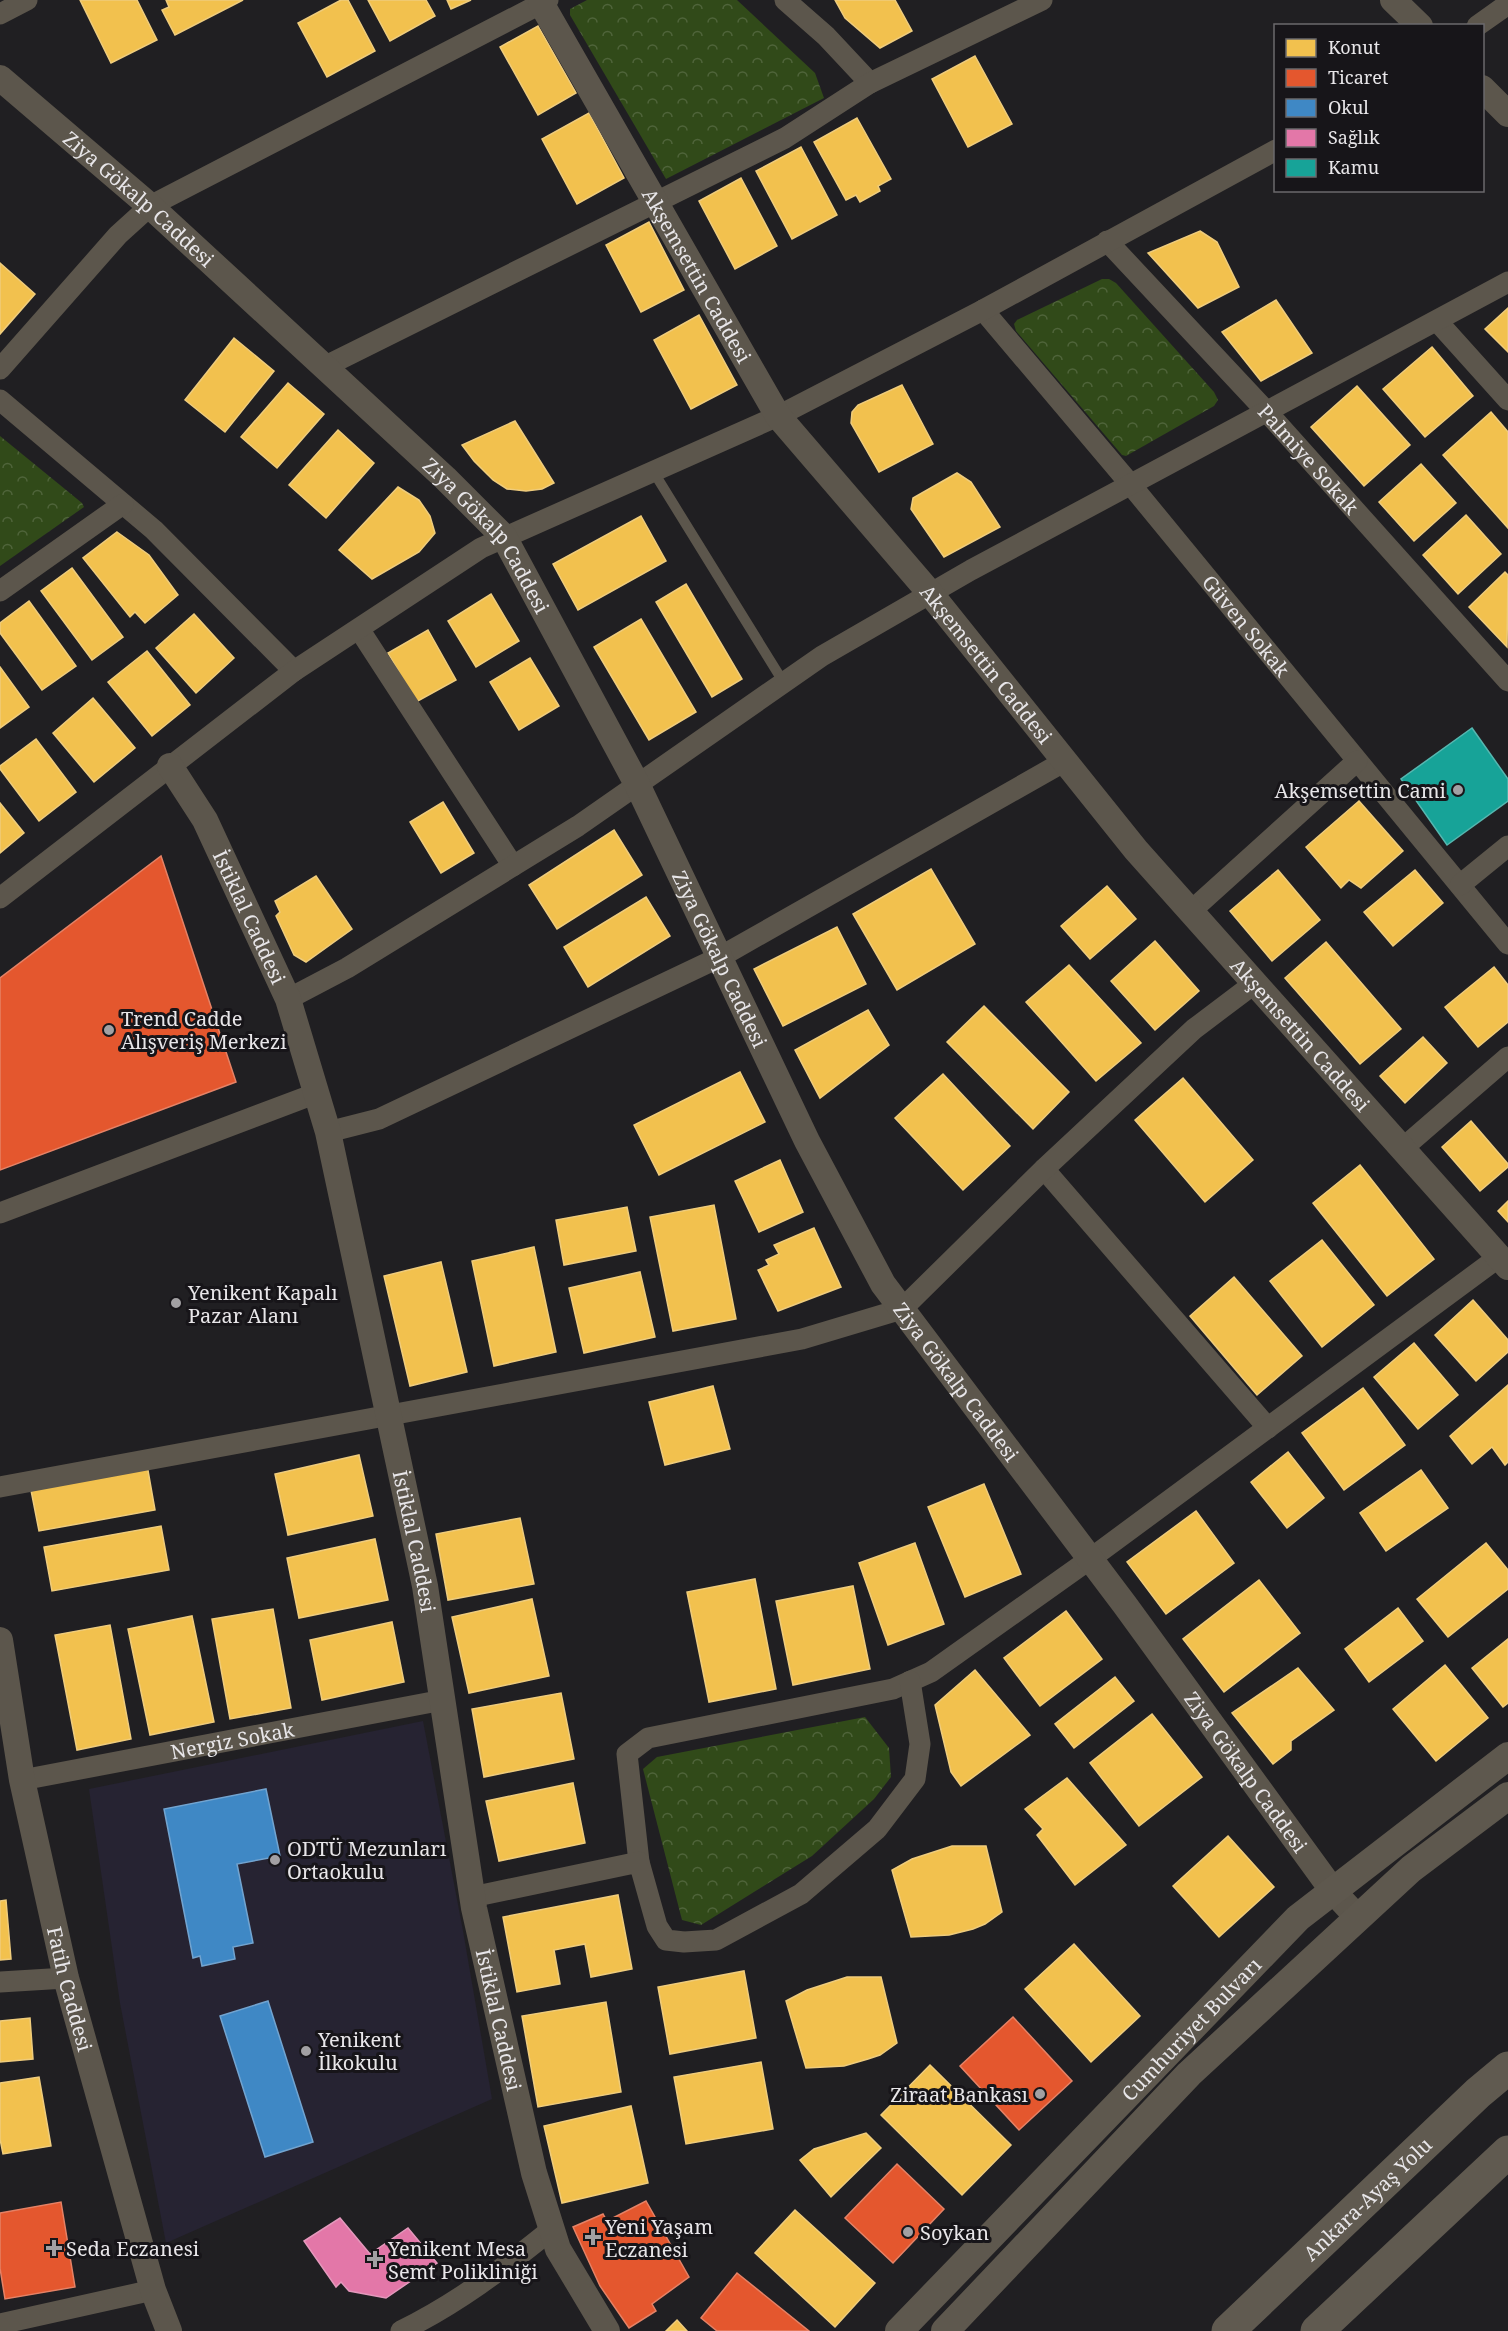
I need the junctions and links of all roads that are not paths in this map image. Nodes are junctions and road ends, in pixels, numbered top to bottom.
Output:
1 (27, 0) edge
2 (785, 0) edge
3 (1042, 0) edge
4 (1393, 0) edge
5 (545, 2) edge
6 (1508, 4) edge
7 (0, 14) edge
8 (1418, 24) edge
9 (1480, 24) edge
10 (0, 78) edge
11 (870, 83) junction
12 (1484, 90) edge
13 (1508, 114) edge
14 (1274, 151) edge
15 (656, 204) junction
16 (150, 207) junction
17 (1107, 241) junction
18 (1508, 282) edge
19 (982, 310) junction
20 (1437, 321) junction
21 (324, 367) junction
22 (0, 369) edge
23 (0, 400) edge
24 (1508, 400) edge
25 (1267, 412) junction
26 (778, 416) junction
27 (652, 471) junction
28 (1131, 485) junction
29 (123, 504) junction
30 (504, 537) junction
31 (0, 591) edge
32 (930, 593) junction
33 (359, 629) junction
34 (294, 671) junction
35 (1508, 681) edge
36 (784, 682) junction
37 (1357, 760) junction
38 (1065, 761) junction
39 (170, 766) junction
40 (637, 784) junction
41 (1508, 846) edge
42 (513, 866) junction
43 (1460, 885) junction
44 (0, 898) edge
45 (1191, 911) junction
46 (1508, 944) edge
47 (720, 957) junction
48 (1256, 983) junction
49 (288, 999) junction
50 (1508, 1057) edge
51 (317, 1093) junction
52 (328, 1131) junction
53 (1402, 1148) junction
54 (1044, 1169) junction
55 (0, 1213) edge
56 (1504, 1262) edge
57 (902, 1309) junction
58 (387, 1414) junction
59 (1268, 1428) junction
60 (0, 1487) edge
61 (1090, 1559) junction
62 (0, 1640) edge
63 (910, 1681) junction
64 (442, 1700) junction
65 (1508, 1756) edge
66 (22, 1780) junction
67 (1508, 1796) edge
68 (639, 1862) junction
69 (1333, 1891) junction
70 (472, 1897) junction
71 (1358, 1918) junction
72 (66, 1978) junction
73 (0, 1982) edge
74 (1508, 2067) edge
75 (1508, 2152) edge
76 (552, 2229) junction
77 (153, 2289) junction
78 (0, 2324) edge
79 (169, 2331) edge
80 (401, 2331) edge
81 (607, 2331) edge
82 (899, 2331) edge
83 (945, 2331) edge
84 (1228, 2331) edge
85 (1317, 2331) edge

1 - 7 street
2 - 11 street
3 - 11 street
4 - 8 street
5 - 15 street, Akşemsettin Caddesi
5 - 16 street
6 - 9 street
10 - 16 street, Ziya Gökalp Caddesi
11 - 15 street
12 - 13 street
14 - 17 street
15 - 21 street
15 - 26 street, Akşemsettin Caddesi
16 - 21 street, Ziya Gökalp Caddesi
16 - 22 street
17 - 19 street
17 - 25 street, Palmiye Sokak
18 - 20 street
19 - 26 street
19 - 28 street, Güven Sokak
20 - 24 street
20 - 25 street
21 - 30 street, Ziya Gökalp Caddesi
23 - 29 street
25 - 28 street
25 - 35 street, Palmiye Sokak
26 - 27 street
26 - 32 street, Akşemsettin Caddesi
27 - 30 street
27 - 36 lane
28 - 32 street
28 - 37 street, Güven Sokak
29 - 31 street
29 - 34 street
30 - 33 street
30 - 40 street, Ziya Gökalp Caddesi
32 - 36 street
32 - 38 street, Akşemsettin Caddesi
33 - 34 street
33 - 42 street
34 - 39 street
36 - 40 street
37 - 43 street, Güven Sokak
37 - 45 street
38 - 45 street, Akşemsettin Caddesi
38 - 47 street
39 - 44 street
39 - 49 street, İstiklal Caddesi
40 - 42 street
40 - 47 street, Ziya Gökalp Caddesi
41 - 43 street
42 - 49 street
43 - 46 street, Güven Sokak
45 - 48 street, Akşemsettin Caddesi
47 - 52 street
47 - 57 street, Ziya Gökalp Caddesi
48 - 53 street, Akşemsettin Caddesi
48 - 54 street
49 - 51 street, İstiklal Caddesi
50 - 53 street
51 - 52 street, İstiklal Caddesi
51 - 55 street
52 - 58 street, İstiklal Caddesi
53 - 56 street, Akşemsettin Caddesi
54 - 57 street
54 - 59 street
56 - 59 street
57 - 58 street
57 - 61 street, Ziya Gökalp Caddesi
58 - 60 street
58 - 64 street, İstiklal Caddesi
59 - 61 street
61 - 63 street
61 - 69 street, Ziya Gökalp Caddesi
62 - 66 street, Fatih Caddesi
63 - 68 street
63 - 68 street
64 - 66 street, Nergiz Sokak
64 - 70 street, İstiklal Caddesi
65 - 69 main road, Cumhuriyet Bulvarı
66 - 72 street, Fatih Caddesi
67 - 71 main road, Cumhuriyet Bulvarı
68 - 70 street
69 - 71 street, Ziya Gökalp Caddesi
69 - 82 main road, Cumhuriyet Bulvarı
70 - 76 street, İstiklal Caddesi
71 - 83 main road, Cumhuriyet Bulvarı
72 - 73 street
72 - 77 street, Fatih Caddesi
74 - 84 highway, Ankara-Ayaş Yolu
75 - 85 highway
76 - 80 street
76 - 81 street, İstiklal Caddesi
77 - 78 street
77 - 79 street, Fatih Caddesi

